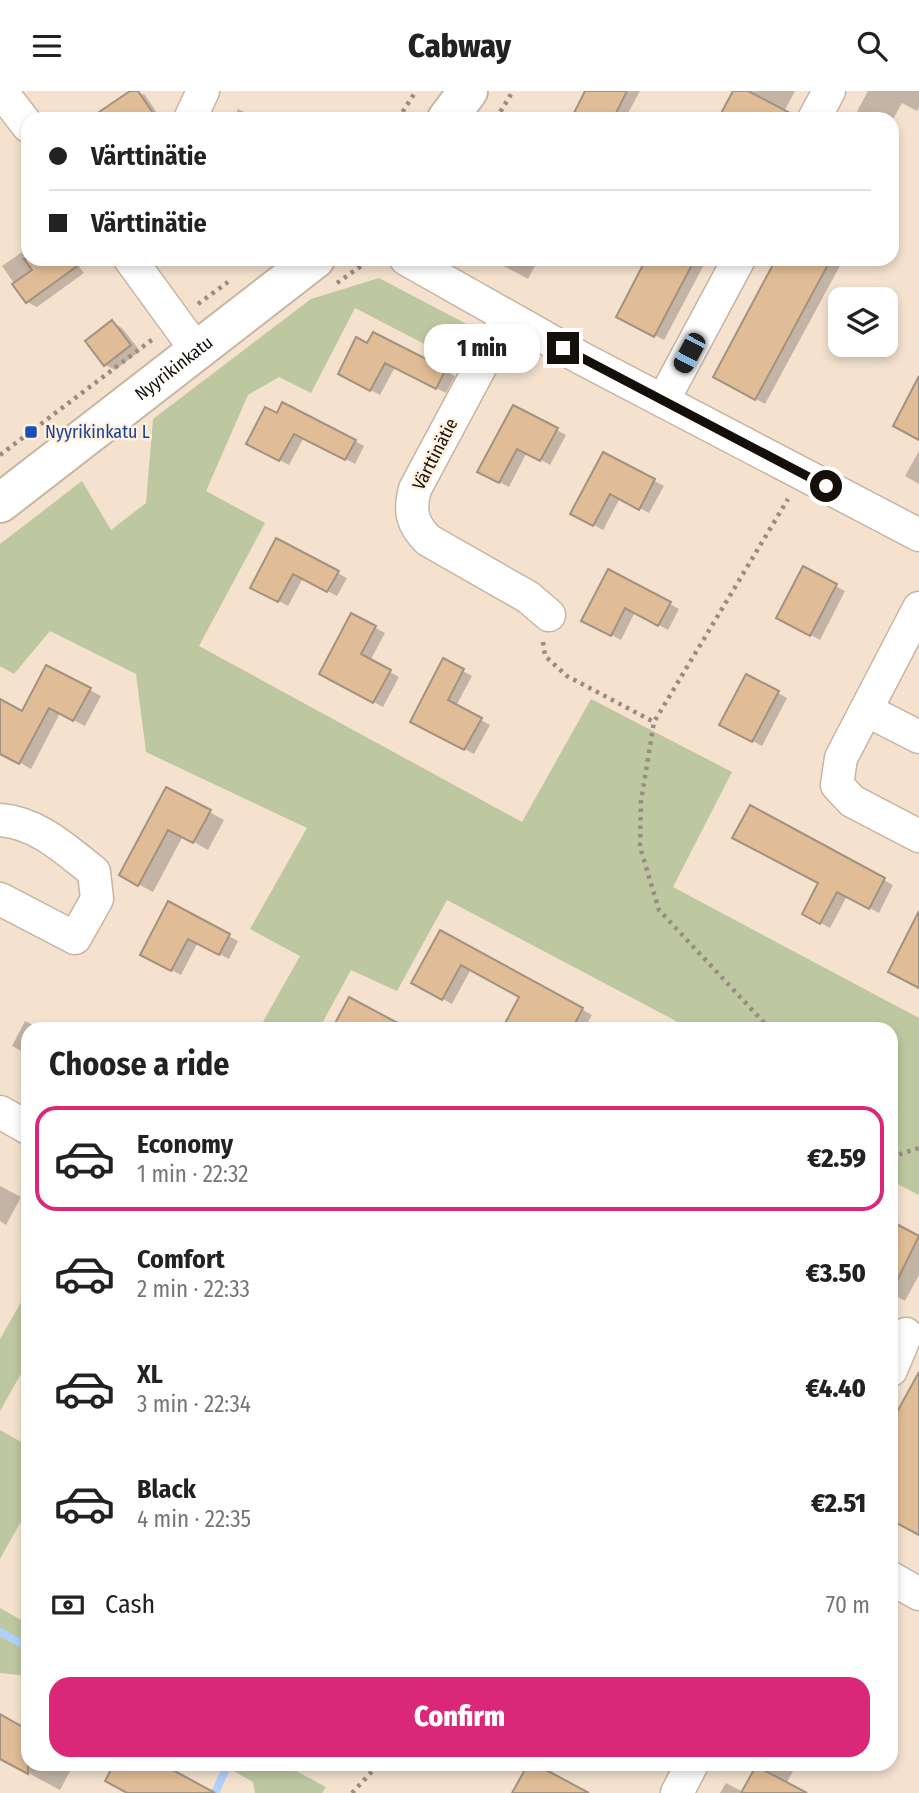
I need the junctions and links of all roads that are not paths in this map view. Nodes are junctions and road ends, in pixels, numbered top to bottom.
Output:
1 (1, 91) edge
2 (203, 91) edge
3 (468, 91) edge
4 (829, 91) edge
5 (193, 112) edge
6 (452, 112) edge
7 (818, 112) edge
8 (21, 117) edge
9 (135, 266) edge
10 (304, 266) edge
11 (418, 266) edge
12 (735, 266) edge
13 (507, 317) junction
14 (186, 337) junction
15 (664, 399) junction
16 (0, 503) edge
17 (919, 535) edge
18 (919, 608) edge
19 (549, 615) road end
20 (866, 710) junction
21 (919, 737) edge
22 (0, 820) edge
23 (919, 836) edge
24 (0, 899) edge
25 (0, 1112) edge
26 (21, 1124) edge
27 (906, 1334) dead end
28 (898, 1353) edge
29 (898, 1582) edge
30 (919, 1594) edge
31 (688, 1771) edge
32 (677, 1793) edge

1 - 8 street
2 - 5 street
3 - 6 street
4 - 7 street
9 - 14 street
10 - 14 street, Nyyrikinkatu
11 - 13 street
12 - 15 street
13 - 15 street
13 - 19 street, Värttinätie
14 - 16 street, Nyyrikinkatu
15 - 17 street
18 - 20 street
20 - 21 street
20 - 23 street
22 - 24 street
25 - 26 street
27 - 28 street
29 - 30 street
31 - 32 street

